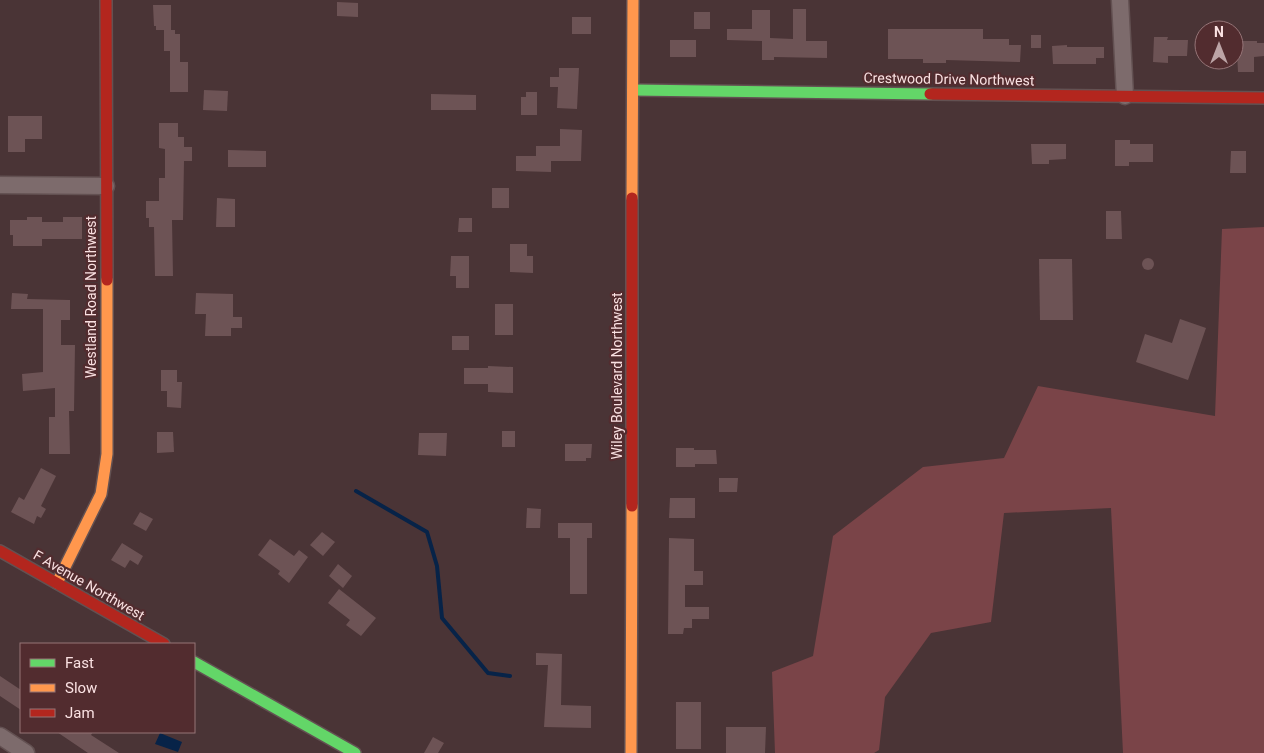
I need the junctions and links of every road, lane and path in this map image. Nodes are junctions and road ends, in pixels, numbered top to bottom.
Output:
1 (106, 0) edge
2 (633, 0) edge
3 (1120, 0) edge
4 (633, 90) junction
5 (1125, 96) junction
6 (1264, 98) edge
7 (0, 185) edge
8 (106, 186) junction
9 (0, 551) edge
10 (57, 583) junction
11 (162, 643) edge
12 (195, 663) edge
13 (0, 736) edge
14 (26, 753) edge
15 (355, 753) edge
16 (631, 753) edge

1 - 8 street, Westland Road Northwest
2 - 4 street, Wiley Boulevard Northwest
3 - 5 street
4 - 5 street, Crestwood Drive Northwest
4 - 16 street, Wiley Boulevard Northwest
5 - 6 street, Crestwood Drive Northwest
7 - 8 street
8 - 10 street, Westland Road Northwest
9 - 10 street, F Avenue Northwest
10 - 11 street, F Avenue Northwest
12 - 15 street
13 - 14 street

